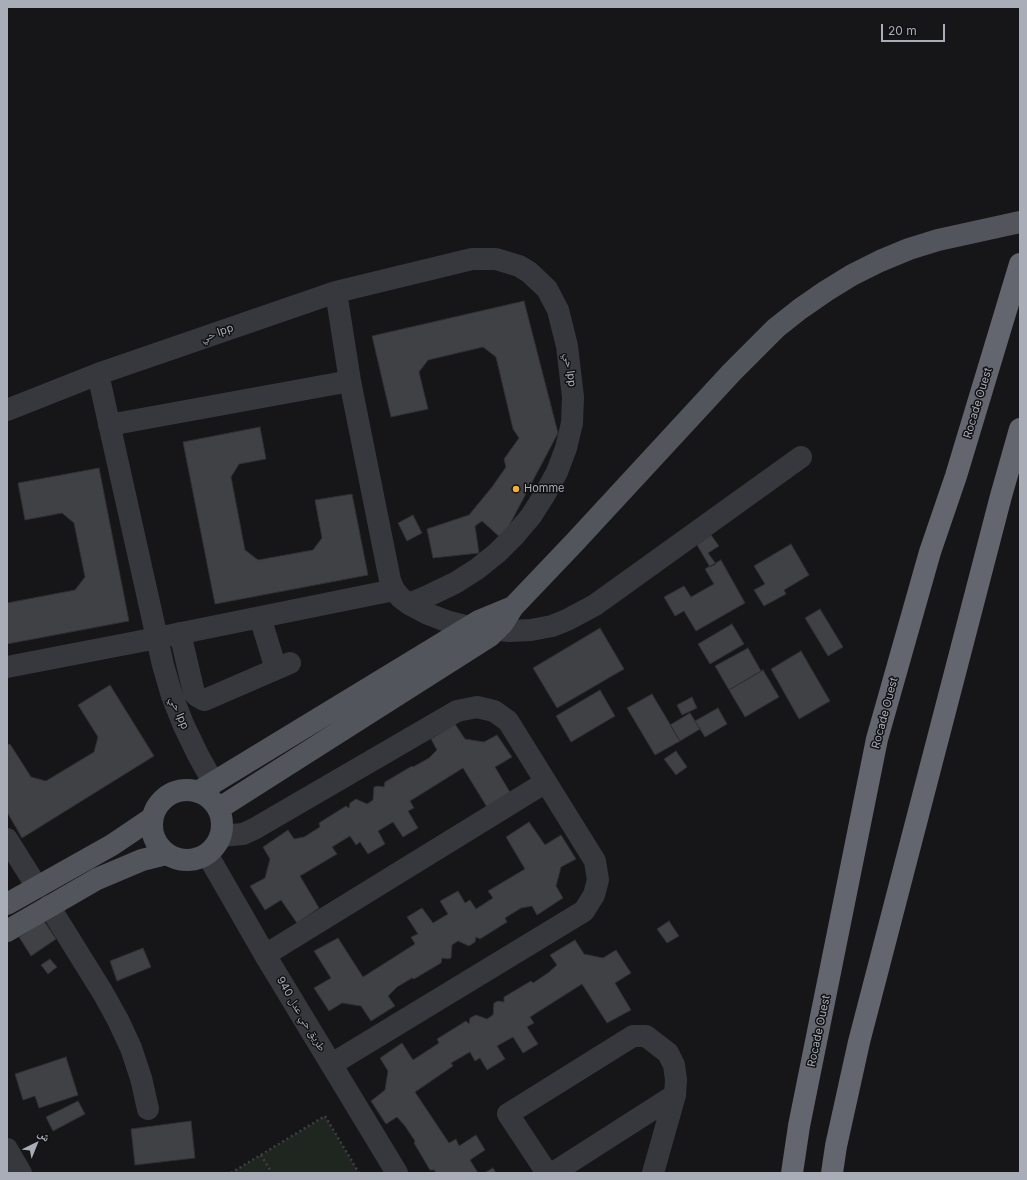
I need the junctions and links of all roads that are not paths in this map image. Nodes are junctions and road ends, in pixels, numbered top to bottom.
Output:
1 (1020, 222) edge
2 (1020, 264) edge
3 (336, 292) junction
4 (98, 374) junction
5 (350, 381) junction
6 (7, 410) edge
7 (109, 425) junction
8 (1020, 429) edge
9 (801, 457) dead end
10 (401, 597) junction
11 (513, 607) junction
12 (260, 617) junction
13 (469, 627) junction
14 (496, 630) junction
15 (180, 634) junction
16 (157, 638) junction
17 (7, 668) edge
18 (546, 782) junction
19 (206, 787) junction
20 (218, 809) junction
21 (152, 818) junction
22 (220, 836) junction
23 (7, 839) edge
24 (166, 854) junction
25 (207, 854) junction
26 (37, 887) junction
27 (7, 904) edge
28 (49, 906) junction
29 (7, 931) edge
30 (265, 955) junction
31 (332, 1064) junction
32 (675, 1095) junction
33 (148, 1109) dead end
34 (7, 1149) edge
35 (21, 1173) edge
36 (397, 1173) edge
37 (547, 1173) edge
38 (552, 1173) edge
39 (653, 1173) edge
40 (792, 1173) edge
41 (832, 1173) edge

1 - 11 main road
2 - 40 highway, Rocade Ouest
3 - 4 street, حي lpp
3 - 5 street
3 - 10 street, حي lpp
4 - 6 street, حي lpp
4 - 7 street, حي lpp
5 - 7 street
5 - 10 street
7 - 16 street, حي lpp
8 - 41 highway
9 - 14 street
10 - 12 street, حي lpp
10 - 13 street
11 - 13 main road
11 - 14 main road
12 - 15 street, حي lpp
12 - 15 street
13 - 14 street
13 - 19 main road
14 - 20 main road
15 - 16 street, حي lpp
16 - 17 street, حي lpp
16 - 19 street, حي lpp
18 - 22 street
18 - 30 street
18 - 31 street
19 - 20 main road
19 - 21 main road
20 - 22 main road
21 - 24 main road
21 - 26 main road
22 - 25 main road
23 - 26 street
24 - 25 main road
24 - 28 main road
25 - 30 street, طريق حي عدل 940
26 - 27 main road
28 - 29 main road
28 - 33 street
30 - 31 street, طريق حي عدل 940
31 - 36 street, طريق حي عدل 940
32 - 37 street
32 - 38 street
32 - 39 street
34 - 35 street

